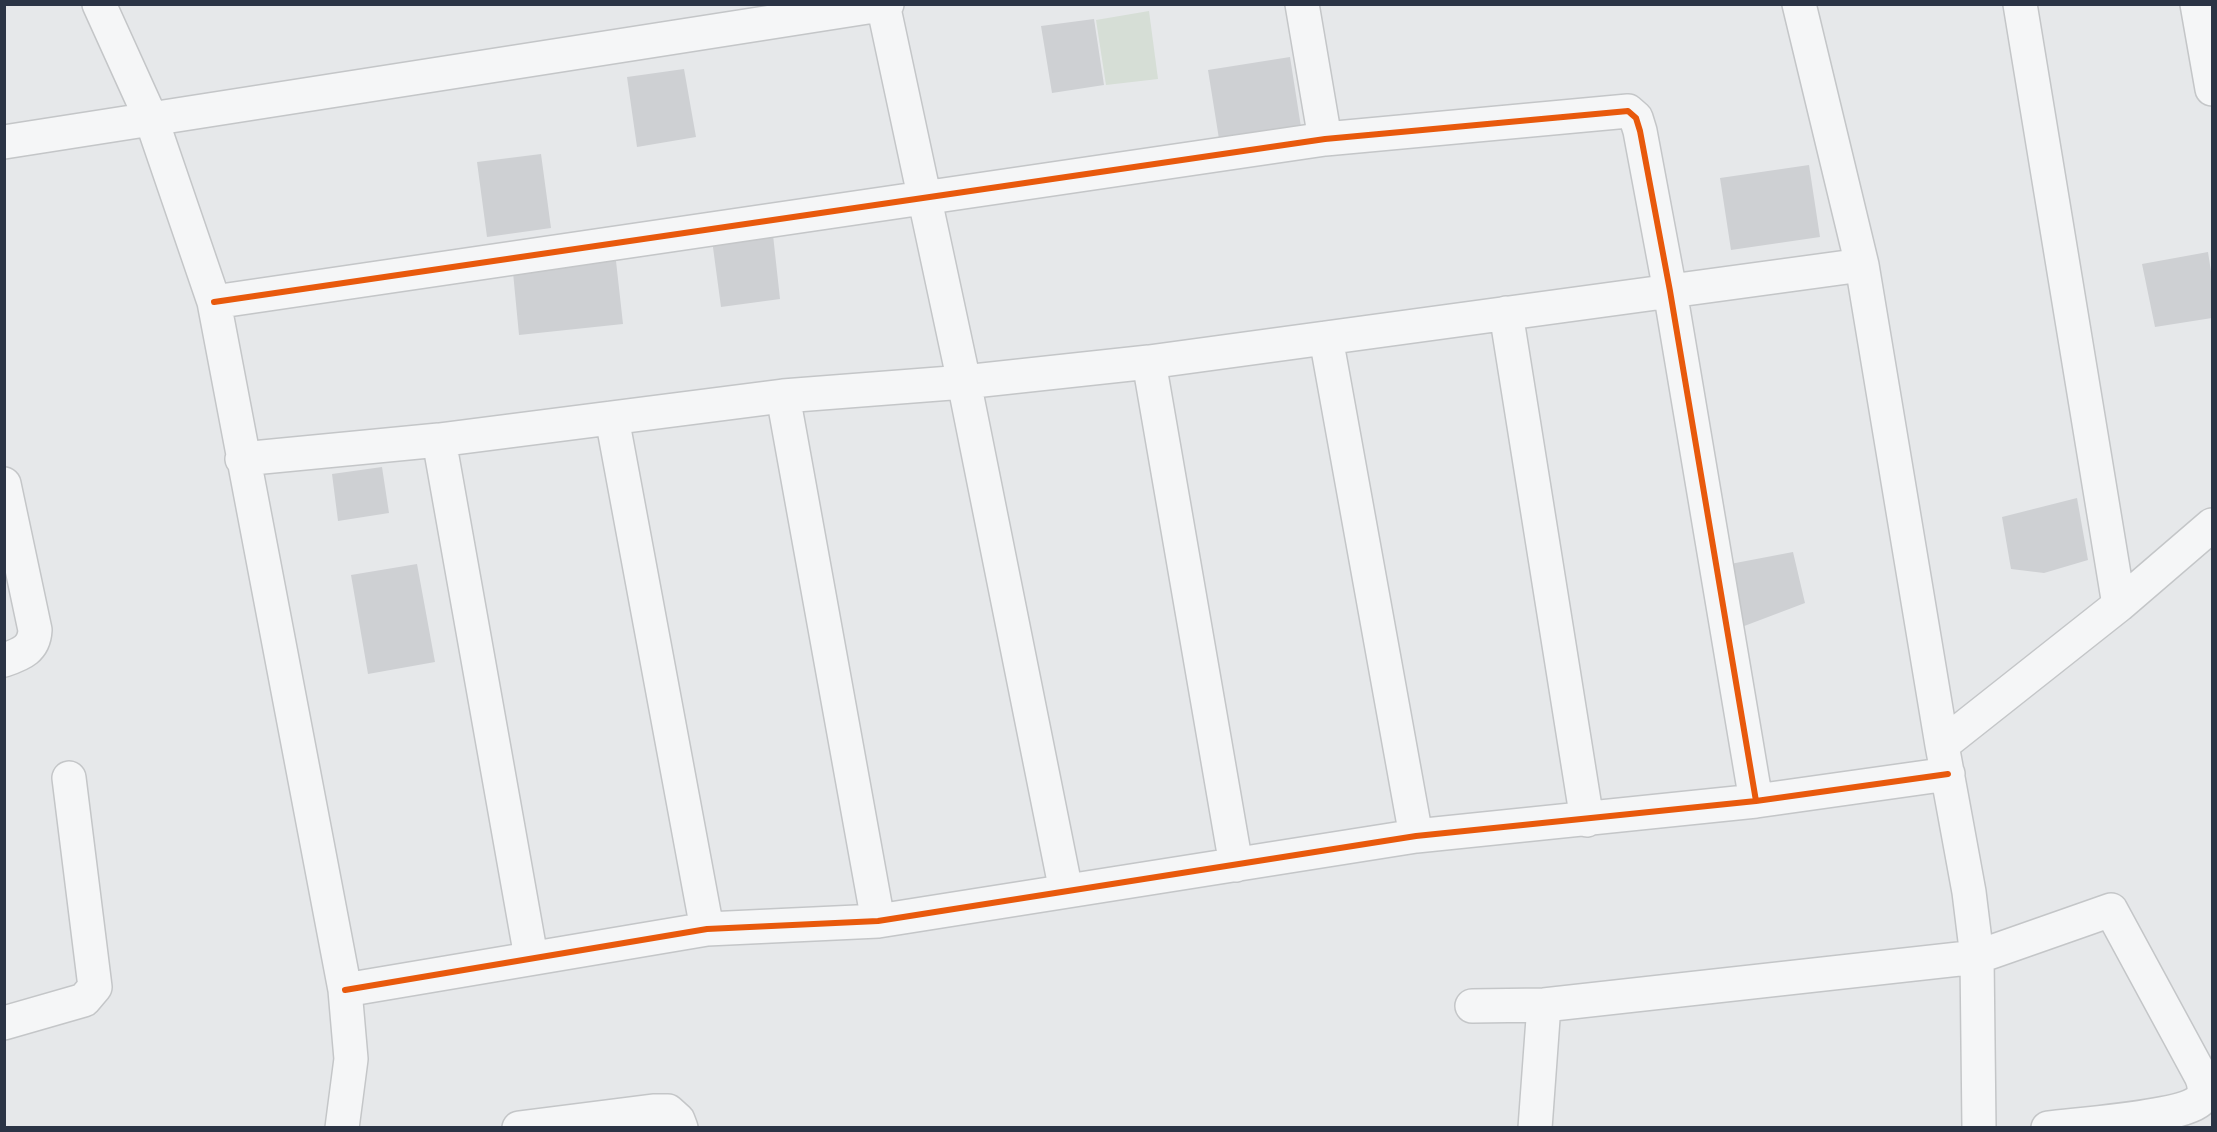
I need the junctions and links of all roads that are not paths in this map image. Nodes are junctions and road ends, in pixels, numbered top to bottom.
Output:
1 (99, 4) edge
2 (1302, 4) edge
3 (1799, 4) edge
4 (2020, 4) edge
5 (2197, 4) edge
6 (885, 5) edge
7 (2212, 89) edge
8 (152, 121) junction
9 (1325, 139) junction
10 (4, 142) edge
11 (926, 197) junction
12 (1862, 265) junction
13 (1670, 291) junction
14 (213, 302) junction
15 (1506, 313) junction
16 (1326, 339) junction
17 (1149, 362) junction
18 (964, 382) junction
19 (783, 396) junction
20 (612, 418) junction
21 (439, 440) junction
22 (242, 459) junction
23 (4, 484) edge
24 (2212, 525) edge
25 (2119, 605) junction
26 (4, 660) edge
27 (1945, 760) junction
28 (69, 778) dead end
29 (1756, 801) junction
30 (1587, 820) junction
31 (1416, 836) junction
32 (1236, 865) junction
33 (1066, 891) junction
34 (878, 921) junction
35 (707, 929) junction
36 (531, 957) junction
37 (1977, 957) junction
38 (345, 990) junction
39 (1544, 1005) junction
40 (1472, 1006) dead end
41 (4, 1023) edge
42 (2153, 1122) edge
43 (342, 1128) edge
44 (519, 1128) edge
45 (681, 1128) edge
46 (1535, 1128) edge
47 (1980, 1128) edge
48 (2048, 1128) edge

1 - 8 street
2 - 9 street
3 - 12 street
4 - 25 street
5 - 7 street
6 - 8 street
6 - 11 street
8 - 10 street
8 - 14 street
9 - 11 street
9 - 13 street
11 - 14 street
11 - 18 street
12 - 13 street
12 - 27 street
13 - 15 street
13 - 29 street
14 - 22 street
15 - 16 street
15 - 30 street
16 - 17 street
16 - 31 street
17 - 18 street
17 - 32 street
18 - 19 street
18 - 33 street
19 - 20 street
19 - 34 street
20 - 21 street
20 - 35 street
21 - 22 street
21 - 36 street
22 - 38 street
23 - 26 street
24 - 25 street
25 - 27 street
27 - 29 street
27 - 37 street
28 - 41 street
29 - 30 street
30 - 31 street
31 - 32 street
32 - 33 street
33 - 34 street
34 - 35 street
35 - 36 street
36 - 38 street
37 - 39 street
37 - 42 street
37 - 47 street
38 - 43 street
39 - 40 street
39 - 46 street
42 - 48 street
44 - 45 street

